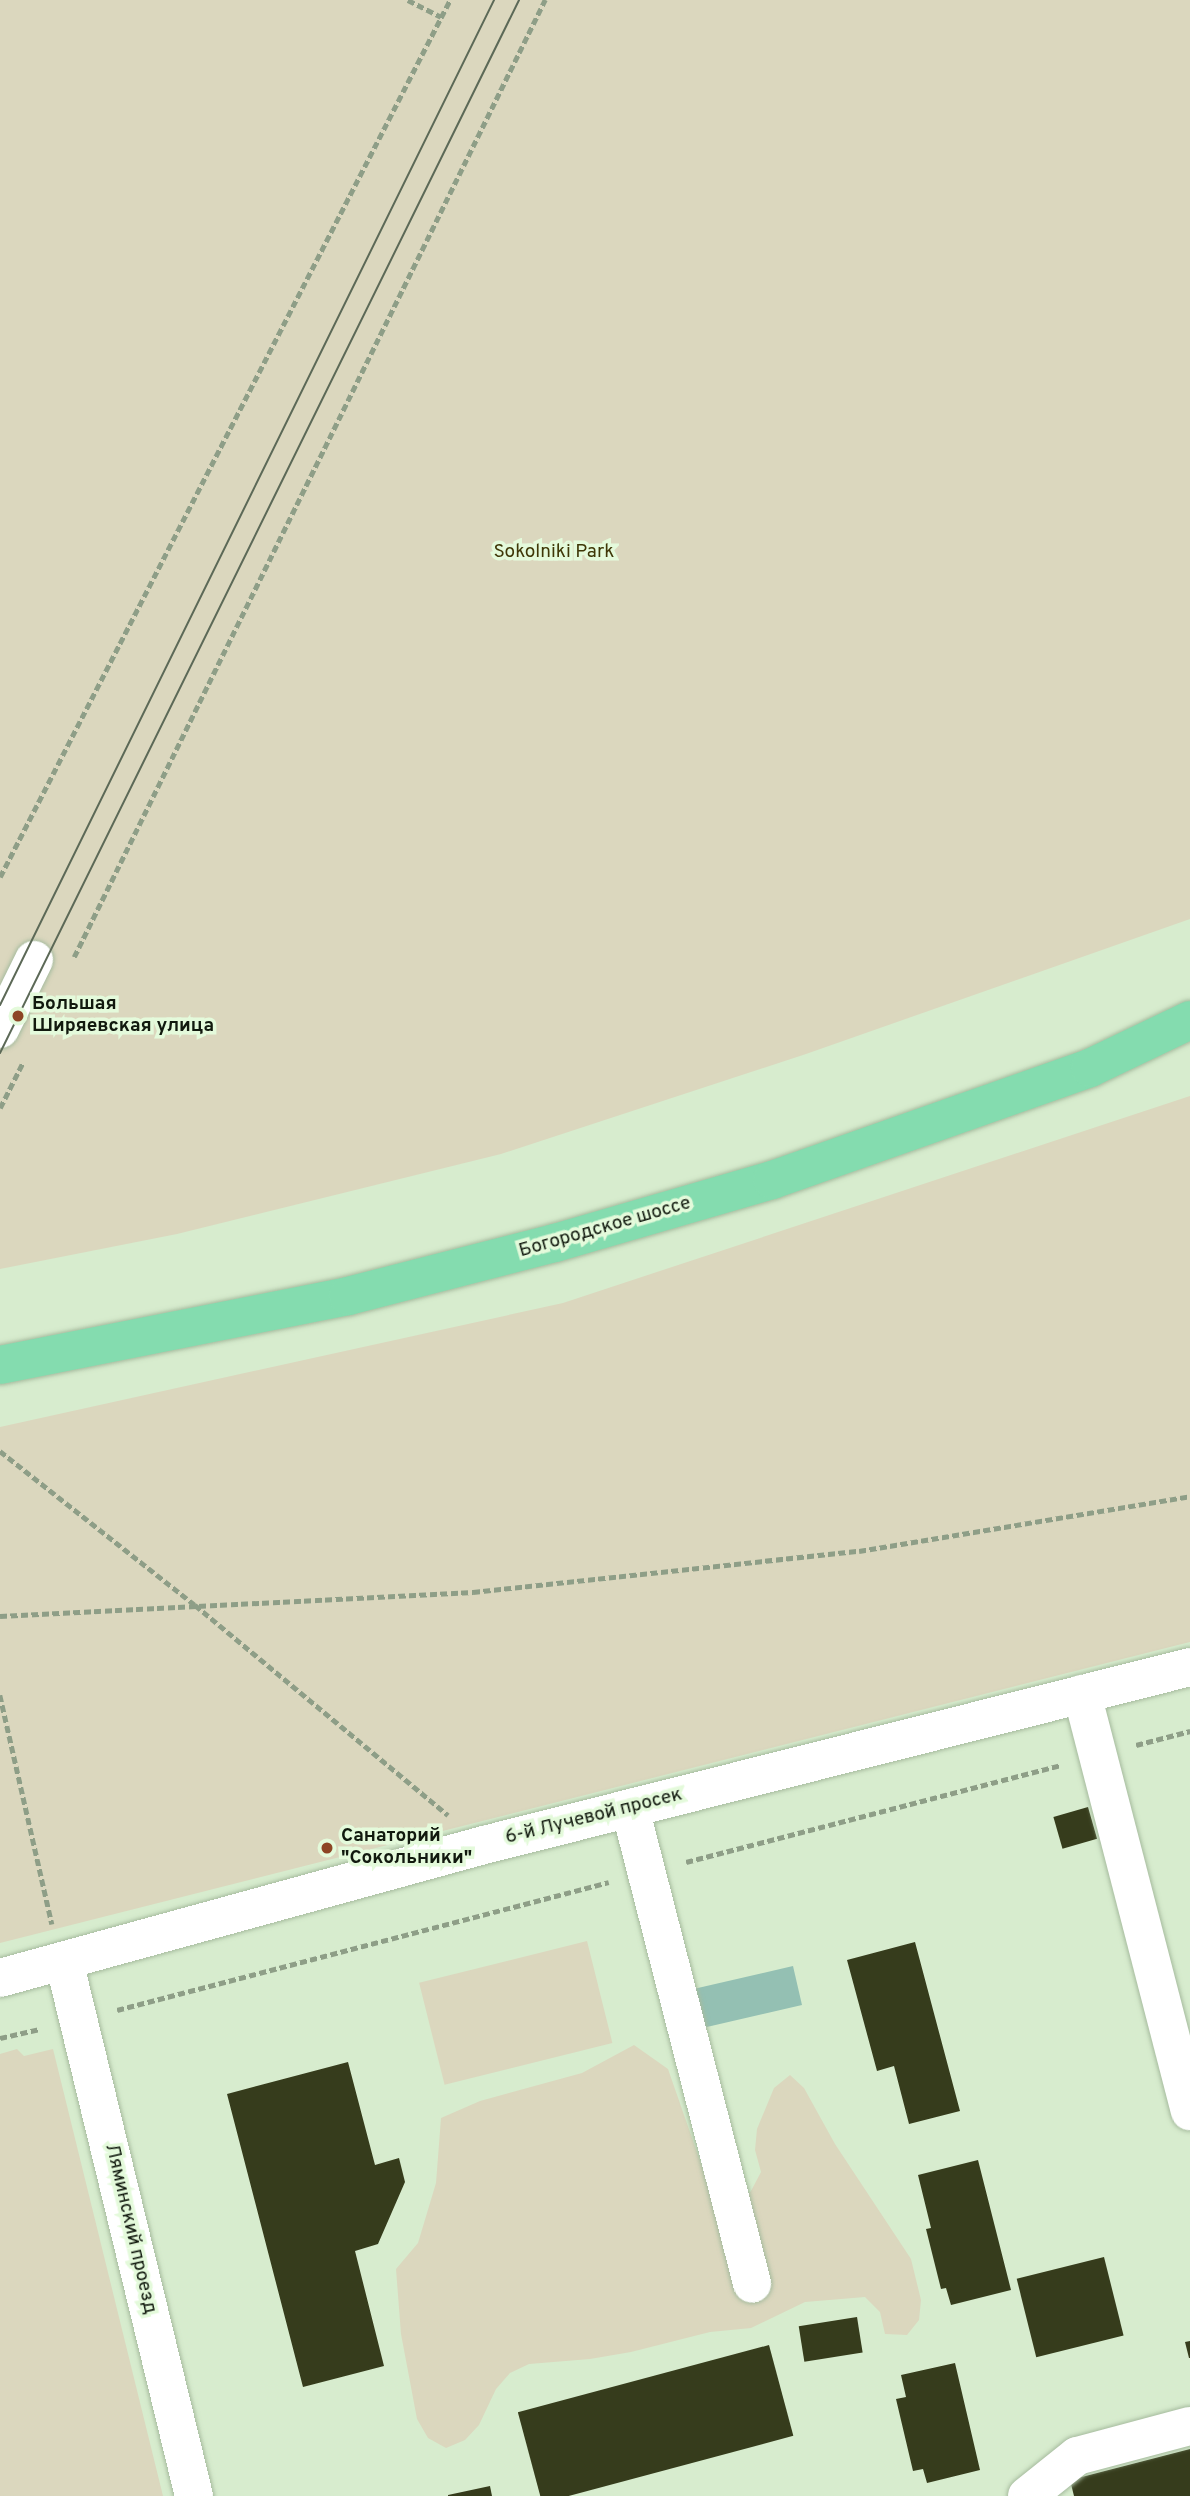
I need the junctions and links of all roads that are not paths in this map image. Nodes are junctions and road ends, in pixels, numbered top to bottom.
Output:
1 (34, 960) dead end
2 (1190, 1020) edge
3 (0, 1029) edge
4 (0, 1365) edge
5 (1190, 1668) edge
6 (1082, 1694) junction
7 (630, 1808) junction
8 (64, 1961) junction
9 (0, 1978) edge
10 (1184, 2064) edge
11 (1190, 2110) edge
12 (752, 2284) dead end
13 (1190, 2426) edge
14 (194, 2496) edge
15 (1027, 2496) edge

1 - 3 street
2 - 4 main road, Богородское шоссе
5 - 6 street, 6-й Лучевой просек
6 - 7 street, 6-й Лучевой просек
6 - 10 street
7 - 8 street, 6-й Лучевой просек
7 - 12 street
8 - 9 street, 6-й Лучевой просек
8 - 14 street, Ляминский проезд
10 - 11 street
13 - 15 street

